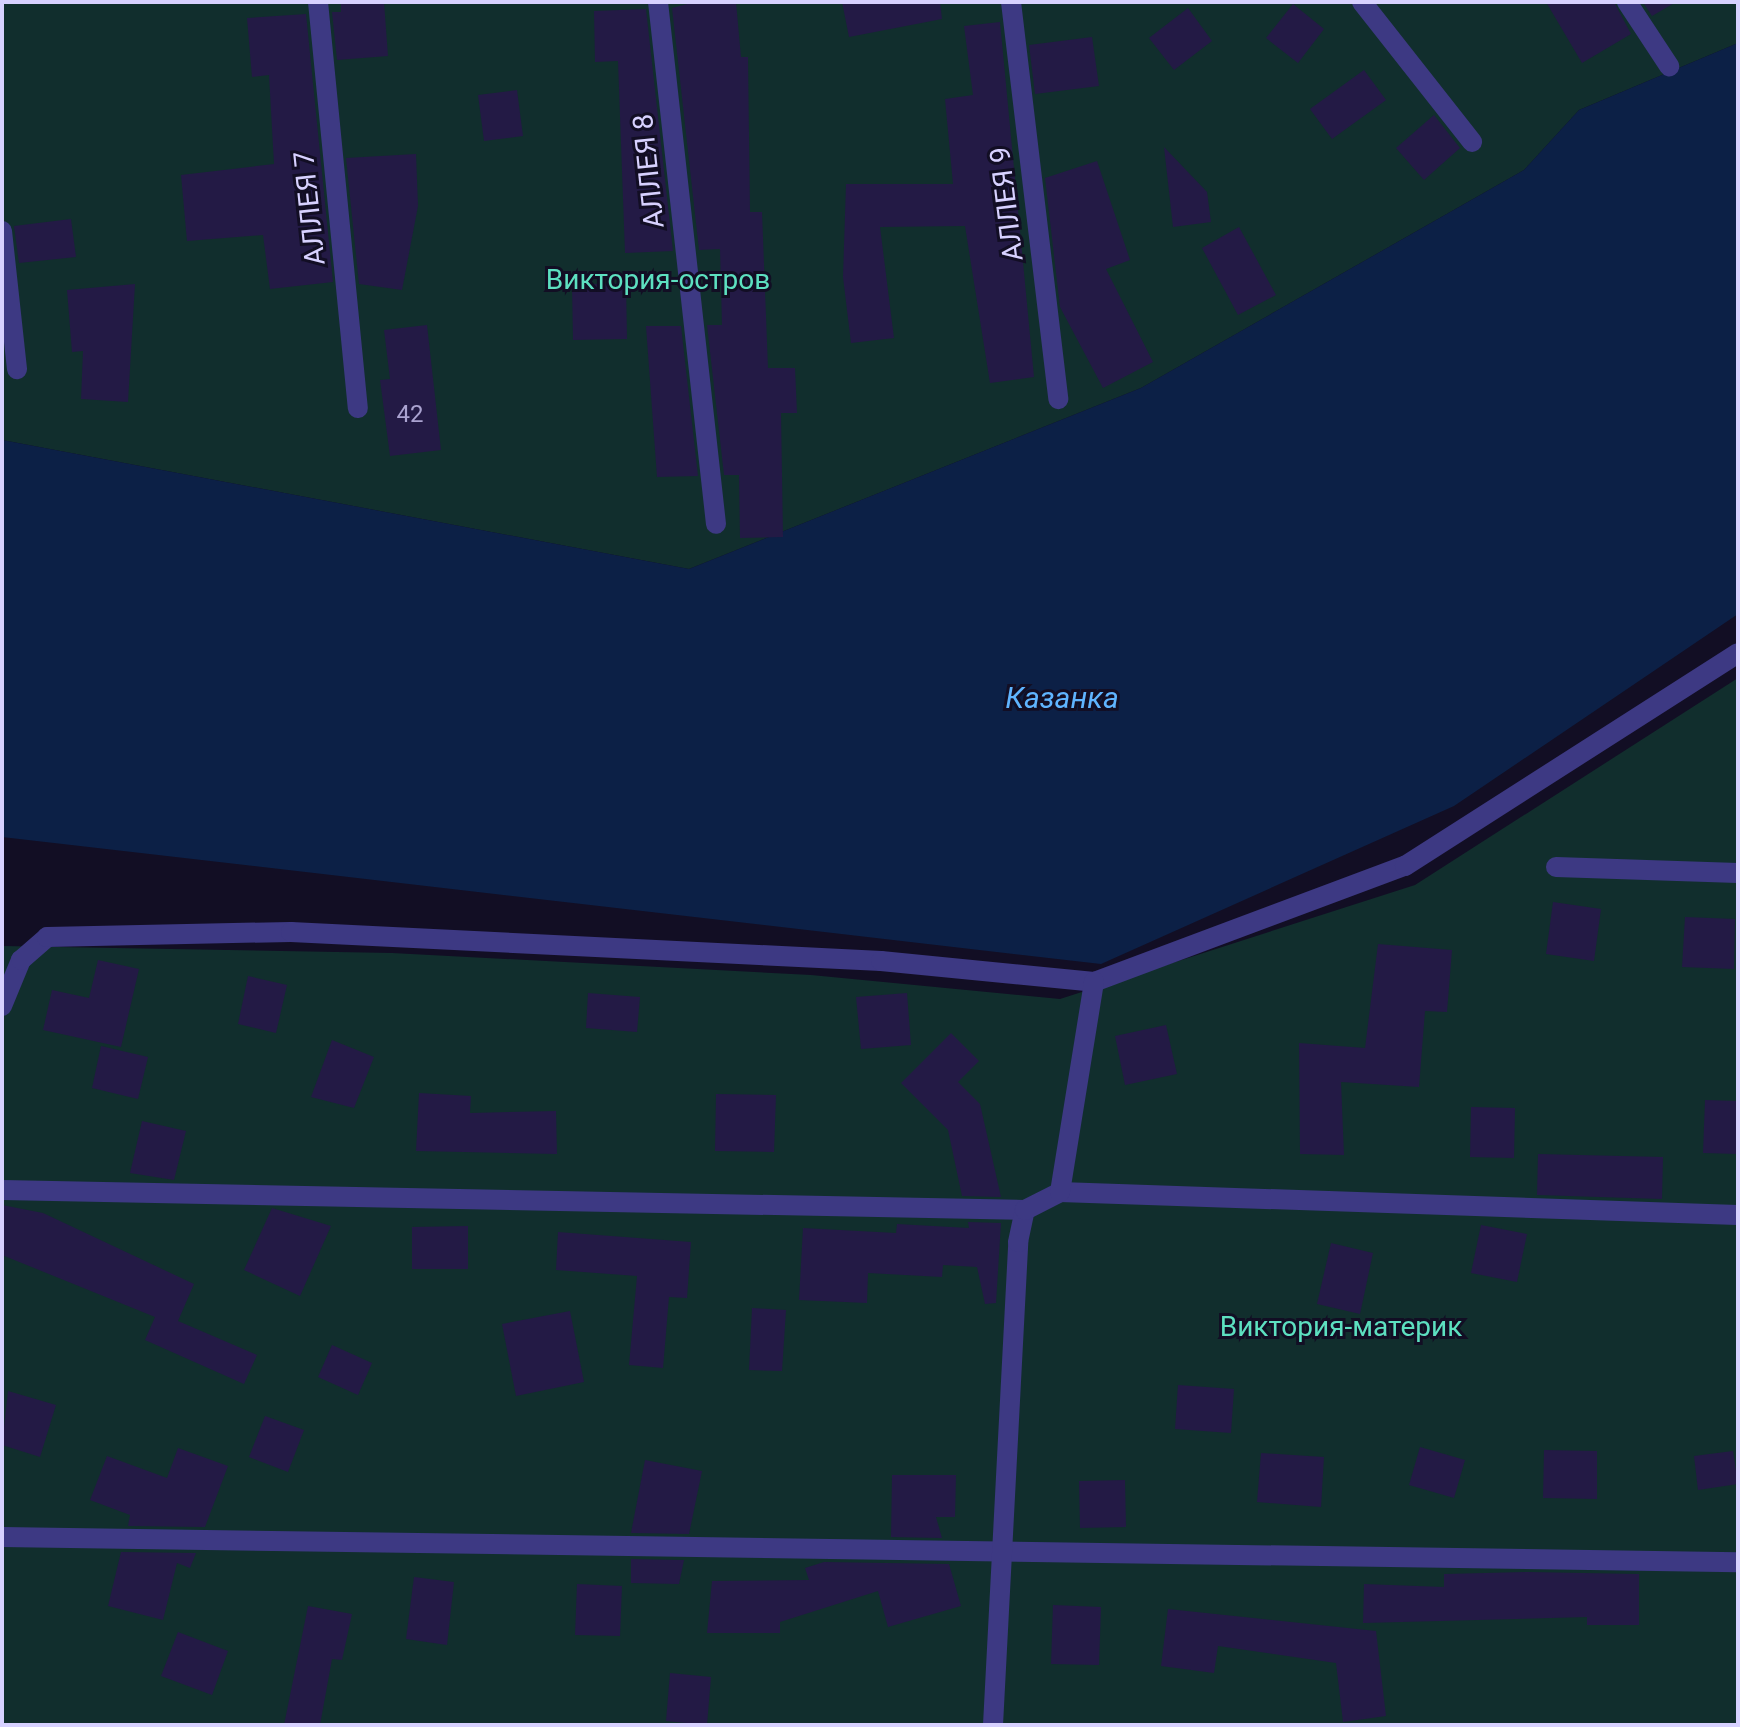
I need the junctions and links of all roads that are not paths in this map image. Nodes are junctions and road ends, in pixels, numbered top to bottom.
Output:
1 (318, 2) edge
2 (658, 2) edge
3 (1011, 2) edge
4 (1362, 2) edge
5 (1627, 2) edge
6 (1669, 66) dead end
7 (1472, 142) dead end
8 (2, 231) edge
9 (17, 369) dead end
10 (1058, 399) dead end
11 (358, 408) dead end
12 (716, 524) dead end
13 (1738, 653) edge
14 (1556, 867) dead end
15 (1738, 873) edge
16 (1094, 982) junction
17 (2, 1006) edge
18 (2, 1190) edge
19 (1060, 1192) junction
20 (1025, 1210) junction
21 (1738, 1215) edge
22 (2, 1537) edge
23 (998, 1549) junction
24 (1738, 1562) edge
25 (993, 1725) edge

1 - 11 lane, АЛЛЕЯ 7
2 - 12 lane, АЛЛЕЯ 8
3 - 10 lane, АЛЛЕЯ 9
4 - 7 lane
5 - 6 lane
8 - 9 lane
13 - 16 lane
14 - 15 lane
16 - 17 lane
16 - 19 lane
18 - 20 lane
19 - 20 lane
19 - 21 lane
20 - 23 lane
22 - 23 lane
23 - 24 lane
23 - 25 lane

